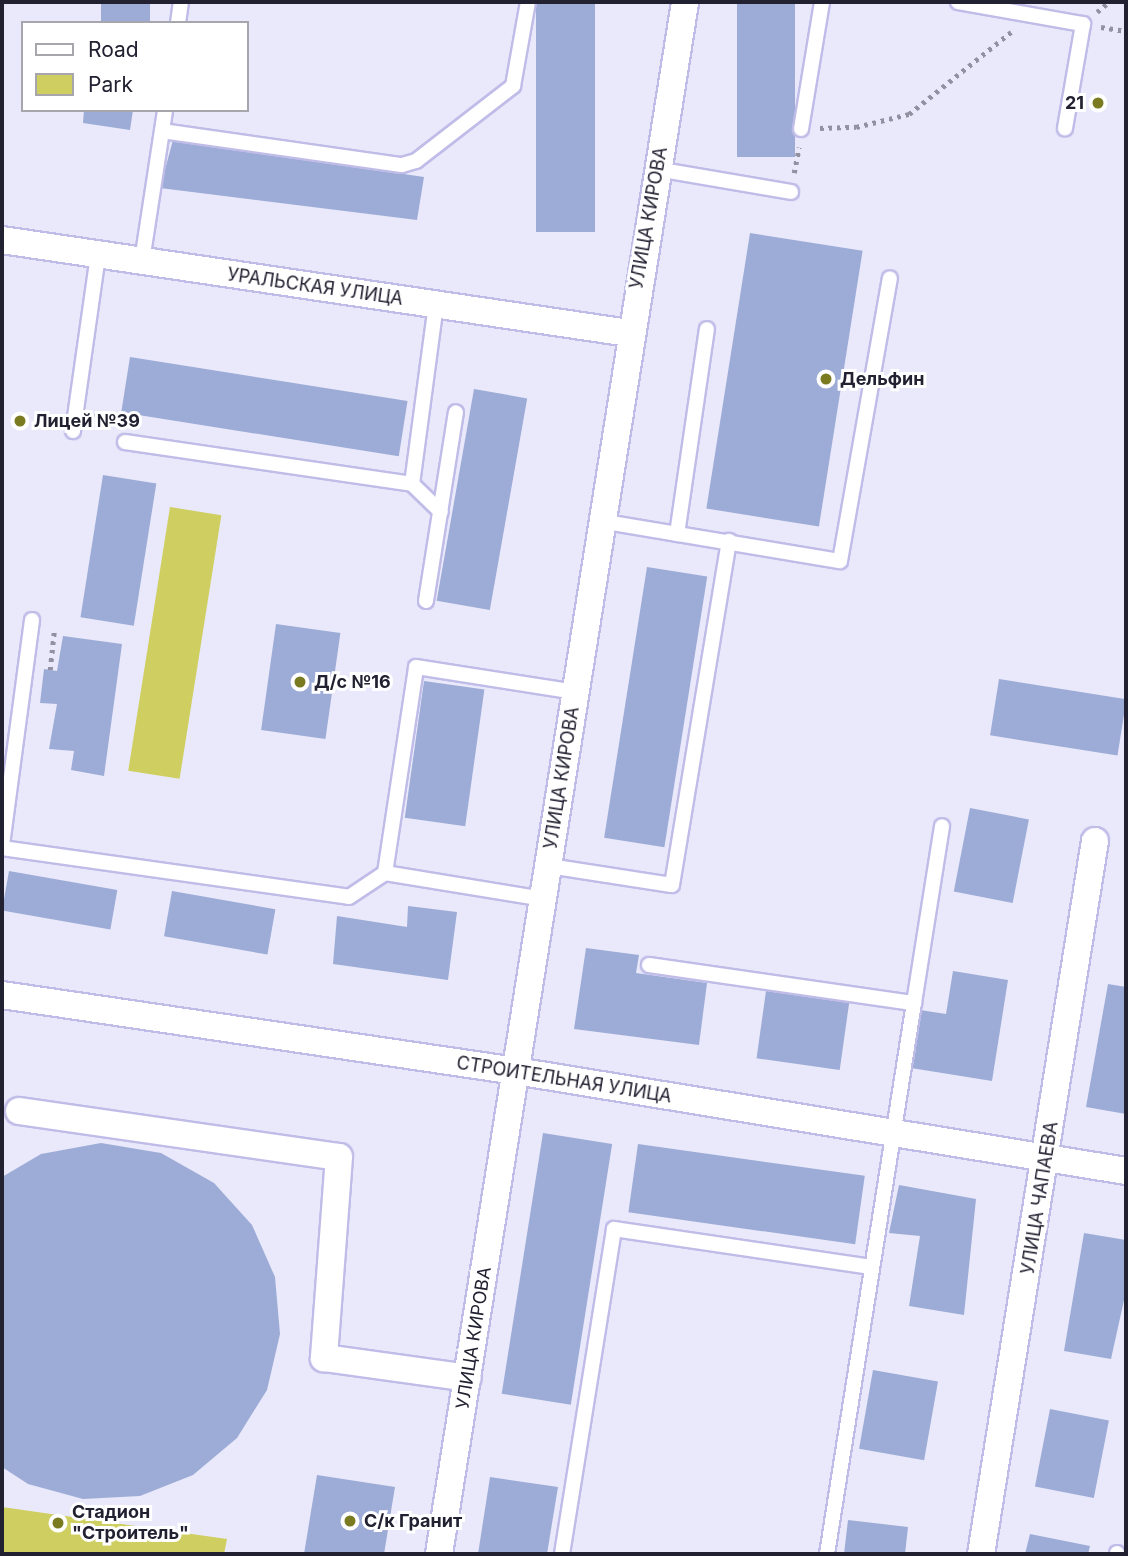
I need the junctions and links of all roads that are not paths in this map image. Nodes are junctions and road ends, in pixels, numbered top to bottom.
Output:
1 (181, 2) edge
2 (528, 2) edge
3 (685, 2) edge
4 (822, 2) edge
5 (958, 2) edge
6 (178, 21) edge
7 (165, 112) edge
8 (1065, 128) dead end
9 (802, 129) road end
10 (162, 131) junction
11 (657, 169) junction
12 (791, 192) road end
13 (2, 240) edge
14 (98, 255) junction
15 (142, 261) junction
16 (890, 278) dead end
17 (436, 305) junction
18 (707, 329) dead end
19 (629, 333) junction
20 (456, 412) dead end
21 (73, 431) dead end
22 (125, 442) road end
23 (412, 484) junction
24 (440, 512) junction
25 (600, 521) junction
26 (677, 534) junction
27 (729, 541) junction
28 (426, 601) dead end
29 (32, 620) dead end
30 (575, 692) junction
31 (942, 826) dead end
32 (1095, 841) dead end
33 (2, 847) edge
34 (549, 866) junction
35 (385, 873) junction
36 (543, 899) junction
37 (649, 965) dead end
38 (2, 995) edge
39 (914, 1003) junction
40 (516, 1071) junction
41 (19, 1111) dead end
42 (894, 1136) junction
43 (1046, 1159) junction
44 (1126, 1171) edge
45 (870, 1267) junction
46 (468, 1378) junction
47 (439, 1554) edge
48 (562, 1554) edge
49 (827, 1554) edge
50 (981, 1554) edge

1 - 6 lane
2 - 10 lane
3 - 11 street, УЛИЦА КИРОВА
4 - 9 lane
5 - 8 lane
7 - 10 lane
10 - 15 lane
11 - 12 lane
11 - 19 street, УЛИЦА КИРОВА
13 - 14 street, УРАЛЬСКАЯ УЛИЦА
14 - 15 street, УРАЛЬСКАЯ УЛИЦА
14 - 21 lane
15 - 17 street, УРАЛЬСКАЯ УЛИЦА
16 - 27 lane
17 - 19 street, УРАЛЬСКАЯ УЛИЦА
17 - 23 lane
18 - 26 lane
19 - 25 street, УЛИЦА КИРОВА
20 - 24 lane
22 - 23 lane
23 - 24 lane
24 - 28 lane
25 - 26 lane
25 - 30 street, УЛИЦА КИРОВА
26 - 27 lane
27 - 34 lane
29 - 33 lane
30 - 34 street, УЛИЦА КИРОВА
30 - 35 lane
31 - 39 lane
32 - 43 street, УЛИЦА ЧАПАЕВА
33 - 35 lane
34 - 36 street, УЛИЦА КИРОВА
35 - 36 lane
36 - 40 street, УЛИЦА КИРОВА
37 - 39 lane
38 - 40 street, СТРОИТЕЛЬНАЯ УЛИЦА
39 - 42 lane
40 - 42 street, СТРОИТЕЛЬНАЯ УЛИЦА
40 - 46 street, УЛИЦА КИРОВА
41 - 46 street
42 - 43 street, СТРОИТЕЛЬНАЯ УЛИЦА
42 - 45 lane
43 - 44 street, СТРОИТЕЛЬНАЯ УЛИЦА
43 - 50 street, УЛИЦА ЧАПАЕВА
45 - 48 lane
45 - 49 lane
46 - 47 street, УЛИЦА КИРОВА

